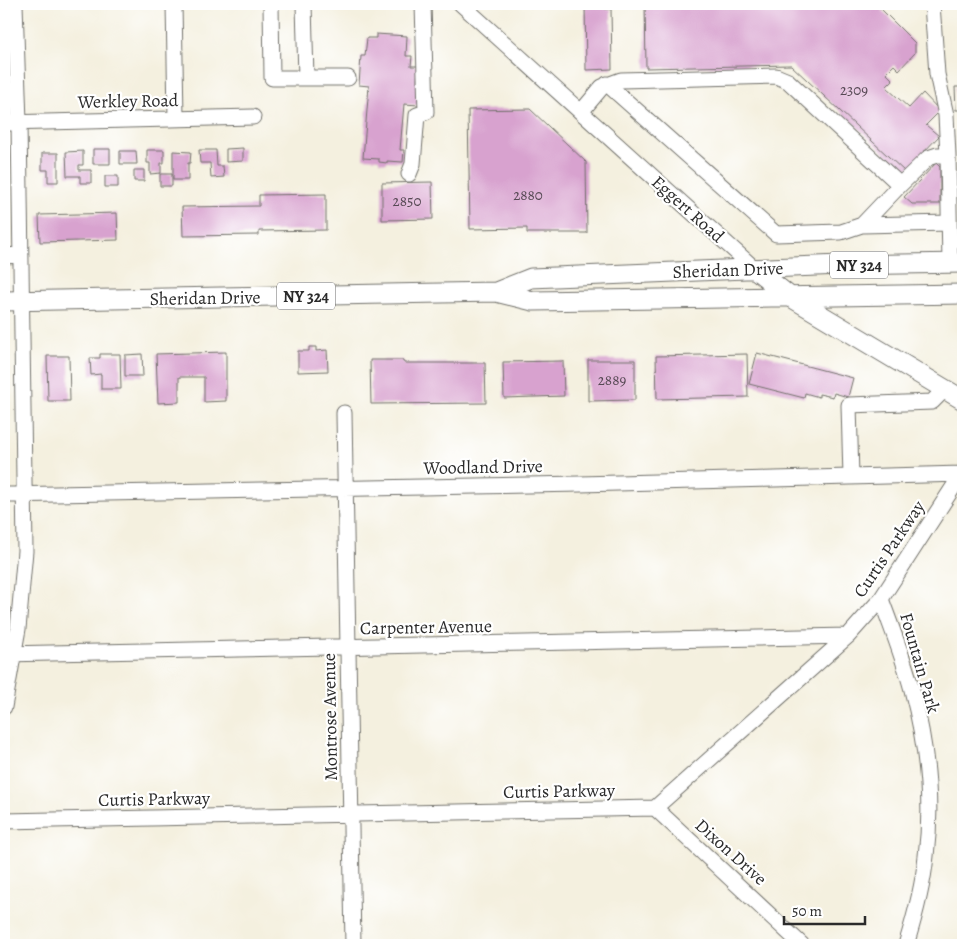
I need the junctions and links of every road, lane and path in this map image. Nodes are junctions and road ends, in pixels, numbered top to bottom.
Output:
1 (15, 4) edge
2 (174, 4) edge
3 (271, 4) edge
4 (304, 4) edge
5 (423, 4) edge
6 (463, 4) edge
7 (932, 4) edge
8 (306, 78) junction
9 (348, 78) dead end
10 (607, 84) junction
11 (581, 112) junction
12 (253, 117) dead end
13 (176, 118) junction
14 (11, 122) edge
15 (948, 155) junction
16 (409, 174) dead end
17 (900, 185) junction
18 (949, 223) junction
19 (862, 225) junction
20 (20, 255) junction
21 (4, 256) edge
22 (957, 263) edge
23 (755, 269) junction
24 (496, 292) junction
25 (963, 294) edge
26 (789, 296) junction
27 (12, 301) edge
28 (946, 389) junction
29 (963, 400) edge
30 (344, 413) dead end
31 (963, 473) edge
32 (851, 477) junction
33 (345, 488) junction
34 (26, 494) junction
35 (4, 495) edge
36 (881, 599) junction
37 (848, 636) junction
38 (348, 648) junction
39 (9, 654) edge
40 (4, 707) edge
41 (655, 808) junction
42 (351, 814) junction
43 (4, 821) edge
44 (353, 945) edge
45 (802, 945) edge
46 (906, 945) edge

1 - 14 street
2 - 13 street
3 - 8 street
4 - 8 street
5 - 16 street
6 - 11 street, Eggert Road
7 - 15 street
8 - 9 street
10 - 11 street
10 - 17 street
10 - 19 street
11 - 23 street, Eggert Road
12 - 13 street, Werkley Road
13 - 14 street, Werkley Road
14 - 20 street
15 - 17 street
15 - 18 street
17 - 19 street
18 - 19 street
18 - 22 street
20 - 21 street
20 - 27 street
22 - 23 main road, Sheridan Drive / NY 324
23 - 24 main road, Sheridan Drive / NY 324
23 - 26 main road, Eggert Road
24 - 26 main road, Sheridan Drive / NY 324
24 - 27 main road, Sheridan Drive / NY 324
25 - 26 main road, Sheridan Drive / NY 324
26 - 28 main road, Eggert Road
27 - 34 street
28 - 29 main road, Eggert Road
28 - 32 street
30 - 33 street, Montrose Avenue
31 - 32 street, Woodland Drive
31 - 36 street, Curtis Parkway
32 - 33 street, Woodland Drive
33 - 34 street, Woodland Drive
33 - 38 street, Montrose Avenue
34 - 35 street, Woodland Drive
34 - 39 street
36 - 37 street, Curtis Parkway
36 - 46 street, Fountain Park
37 - 38 street, Carpenter Avenue
37 - 41 street, Curtis Parkway
38 - 39 street, Carpenter Avenue
38 - 42 street, Montrose Avenue
39 - 40 street
41 - 42 street, Curtis Parkway
41 - 45 street, Dixon Drive
42 - 43 street, Curtis Parkway
42 - 44 street, Montrose Avenue

